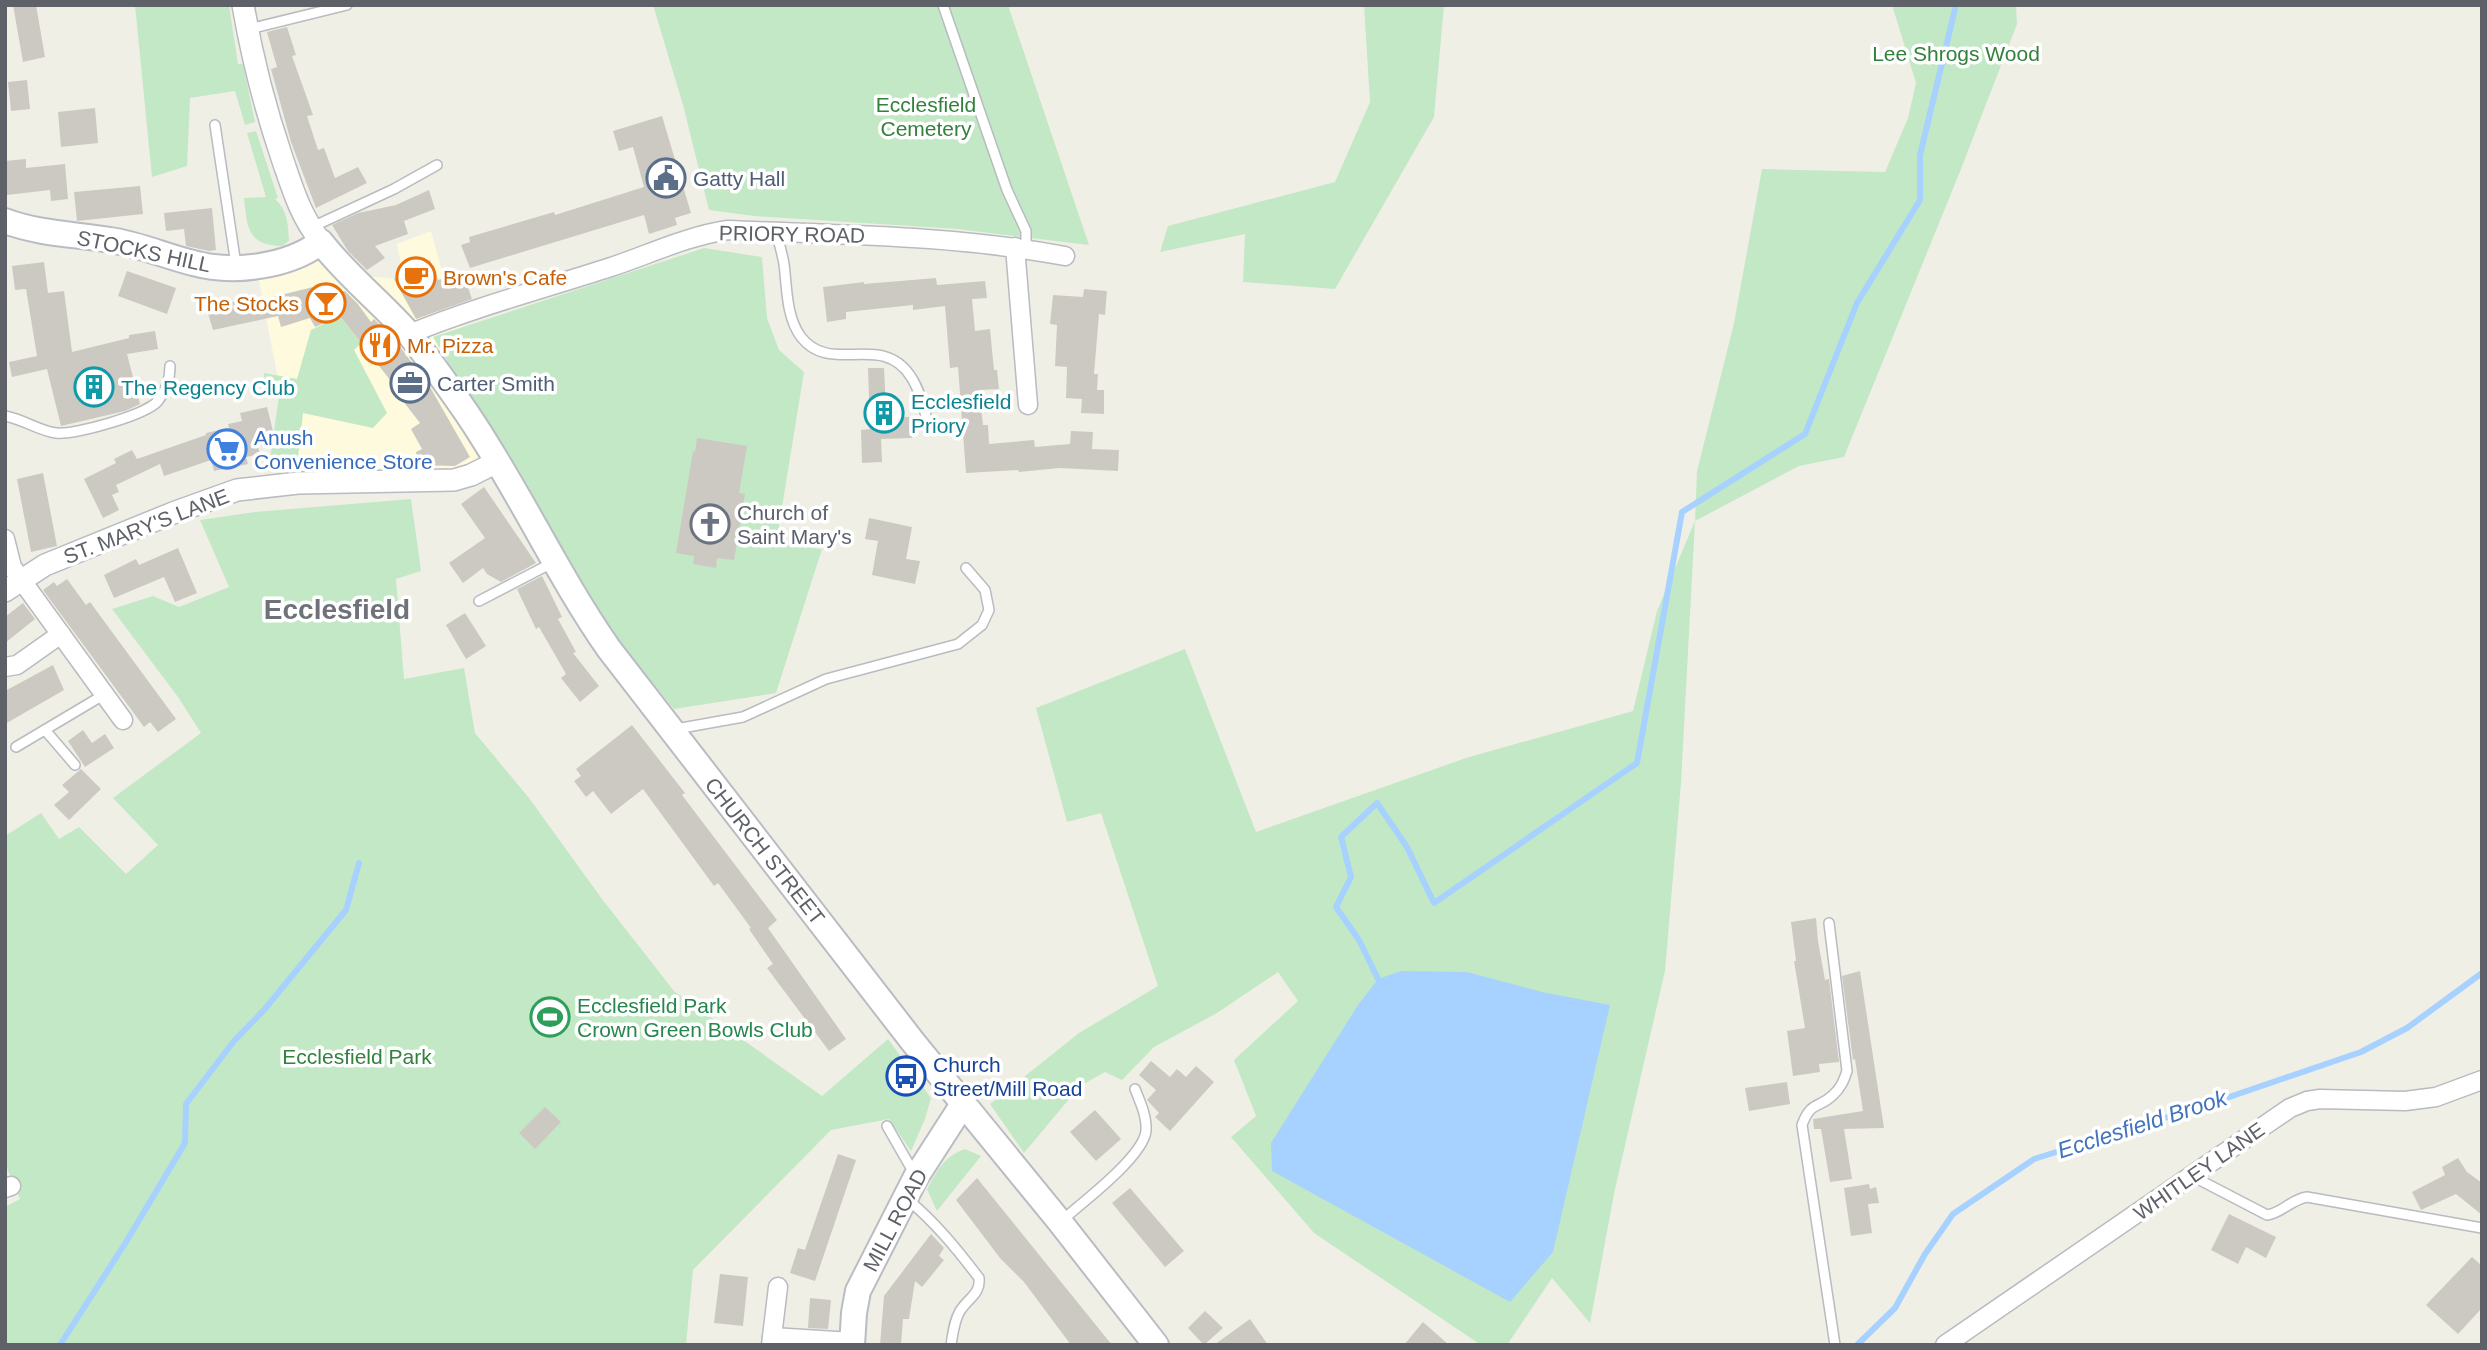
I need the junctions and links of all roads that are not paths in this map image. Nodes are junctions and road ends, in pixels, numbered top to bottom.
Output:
1 (243, 5) edge
2 (347, 5) edge
3 (943, 5) edge
4 (247, 29) junction
5 (215, 125) dead end
6 (437, 165) dead end
7 (5, 221) edge
8 (776, 232) junction
9 (315, 235) junction
10 (1020, 248) junction
11 (1065, 256) dead end
12 (236, 267) junction
13 (408, 334) junction
14 (170, 366) dead end
15 (1028, 405) dead end
16 (5, 416) edge
17 (928, 424) dead end
18 (497, 463) junction
19 (5, 539) edge
20 (554, 562) junction
21 (966, 568) dead end
22 (12, 586) edge
23 (479, 601) dead end
24 (61, 634) junction
25 (5, 667) edge
26 (105, 694) junction
27 (123, 720) dead end
28 (45, 730) junction
29 (671, 730) junction
30 (16, 747) dead end
31 (75, 765) dead end
32 (1829, 923) dead end
33 (2482, 1080) edge
34 (1135, 1089) dead end
35 (962, 1104) junction
36 (887, 1126) dead end
37 (2192, 1176) junction
38 (911, 1187) junction
39 (1060, 1222) junction
40 (2482, 1228) edge
41 (778, 1287) dead end
42 (772, 1341) edge
43 (852, 1344) edge
44 (951, 1345) edge
45 (1156, 1345) edge
46 (1835, 1345) edge
47 (1945, 1345) edge

1 - 4 street
2 - 4 lane
3 - 10 lane
4 - 9 street
5 - 12 lane
6 - 9 lane
7 - 12 main road, STOCKS HILL
8 - 10 street, PRIORY ROAD
8 - 13 street, PRIORY ROAD
8 - 17 lane
9 - 12 main road, STOCKS HILL
9 - 13 main road, CHURCH STREET
10 - 11 street, PRIORY ROAD
10 - 15 street
13 - 18 main road, CHURCH STREET
14 - 16 lane
18 - 20 main road, CHURCH STREET
18 - 22 street, ST. MARY'S LANE
19 - 22 street
20 - 23 lane
20 - 29 main road, CHURCH STREET
21 - 29 lane
22 - 24 street
24 - 25 street
24 - 26 street
26 - 27 street
26 - 28 lane
28 - 30 lane
28 - 31 lane
29 - 35 main road, CHURCH STREET
32 - 46 lane
33 - 37 street, WHITLEY LANE
34 - 39 lane
35 - 38 main road, MILL ROAD
35 - 39 main road, CHURCH STREET
36 - 38 lane
37 - 40 lane
37 - 47 street, WHITLEY LANE
38 - 43 main road, MILL ROAD
38 - 44 lane
39 - 45 main road, CHURCH STREET
41 - 42 street
42 - 43 street

